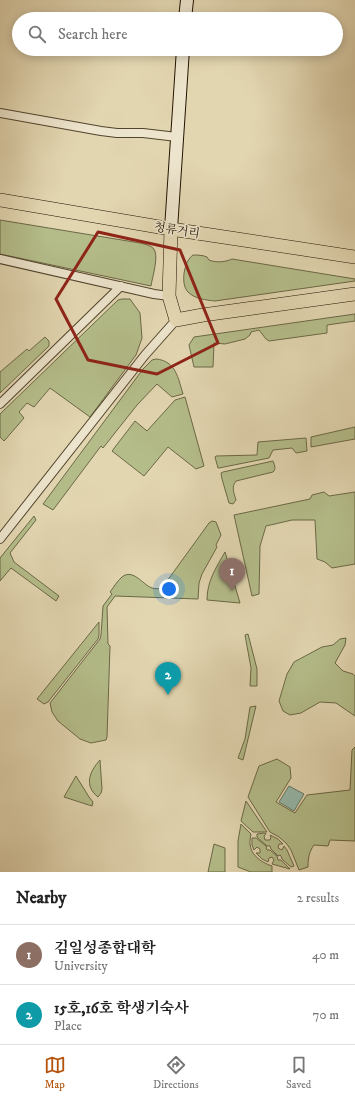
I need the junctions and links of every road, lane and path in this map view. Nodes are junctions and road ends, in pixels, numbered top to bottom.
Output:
1 (187, 0) edge
2 (186, 12) edge
3 (183, 56) edge
4 (0, 113) edge
5 (177, 137) junction
6 (0, 200) edge
7 (171, 229) junction
8 (355, 257) edge
9 (0, 259) edge
10 (121, 286) junction
11 (355, 294) edge
12 (169, 296) junction
13 (176, 320) junction
14 (0, 404) edge
15 (0, 539) edge

1 - 2 main road
3 - 5 main road
4 - 5 street
5 - 7 main road
6 - 7 main road, 청류거리
7 - 8 main road, 청류거리
7 - 12 main road
9 - 10 street
10 - 12 street
10 - 14 street
11 - 13 main road
12 - 13 main road
13 - 15 street

